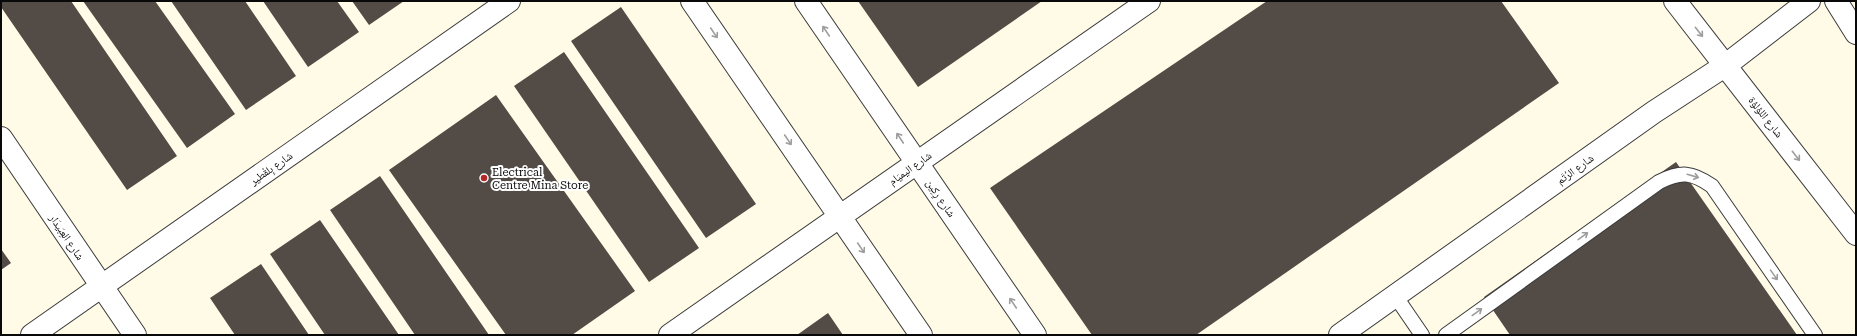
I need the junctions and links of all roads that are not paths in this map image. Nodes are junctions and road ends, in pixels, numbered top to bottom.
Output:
1 (509, 1) edge
2 (692, 1) edge
3 (806, 1) edge
4 (1149, 1) edge
5 (1675, 1) edge
6 (1809, 1) edge
7 (1836, 1) edge
8 (1856, 33) edge
9 (1726, 65) junction
10 (1, 138) edge
11 (917, 163) junction
12 (840, 217) junction
13 (1856, 234) edge
14 (101, 287) junction
15 (1396, 297) junction
16 (32, 335) edge
17 (135, 335) edge
18 (670, 335) edge
19 (921, 335) edge
20 (1035, 335) edge
21 (1340, 335) edge
22 (1422, 335) edge
23 (1446, 335) edge
24 (1815, 335) edge

1 - 14 street, شارع بِلقْطير
2 -> 12 street
11 -> 3 street, شارع رِكِين
4 - 11 street, شارع اليميَام
5 -> 9 street, شارع اللؤلؤة
6 - 9 street, شارع الرُتَم
7 - 8 street
9 -> 13 street, شارع اللؤلؤة
9 - 15 street, شارع الرُتَم
10 - 14 street, شارع العِبَيدَار
11 - 12 street, شارع اليميَام
20 -> 11 street, شارع رِكِين
12 - 18 street, شارع اليميَام
12 -> 19 street
14 - 16 street, شارع بِلقْطير
14 - 17 street, شارع العِبَيدَار
15 - 21 street, شارع الرُتَم
15 - 22 lane
23 -> 24 lane

